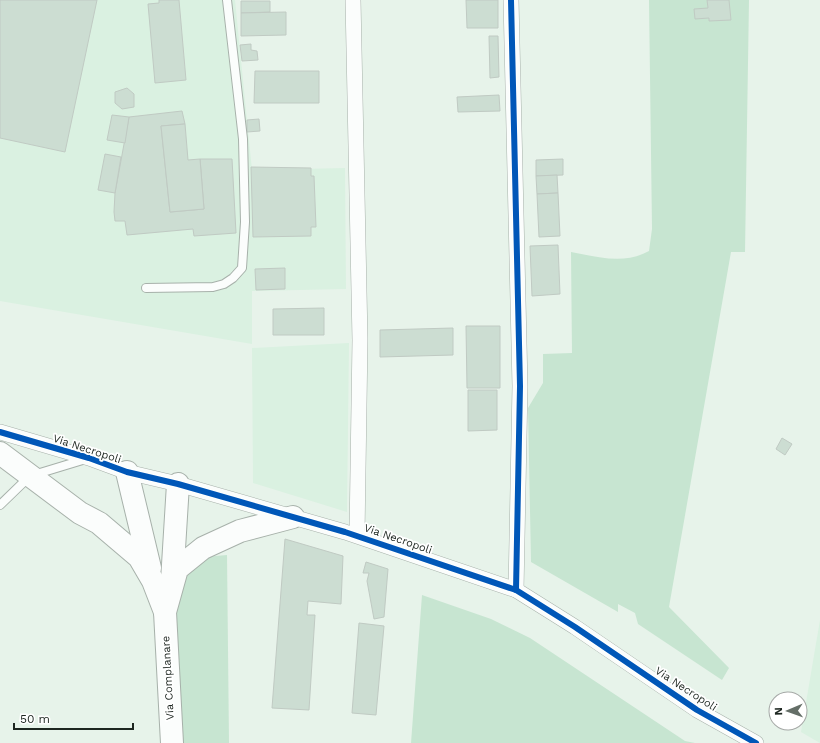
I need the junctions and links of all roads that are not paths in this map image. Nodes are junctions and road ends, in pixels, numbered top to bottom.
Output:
1 (227, 0) edge
2 (353, 0) edge
3 (511, 0) edge
4 (146, 288) dead end
5 (0, 432) edge
6 (0, 453) edge
7 (89, 458) junction
8 (127, 472) junction
9 (30, 476) junction
10 (178, 484) junction
11 (0, 505) edge
12 (293, 517) junction
13 (357, 535) junction
14 (162, 584) junction
15 (516, 590) junction
16 (172, 743) edge
17 (756, 743) edge

1 - 4 lane
2 - 13 street
3 - 15 street
5 - 7 street, Via Necropoli
6 - 9 main road
7 - 8 street, Via Necropoli
7 - 9 lane
8 - 10 street, Via Necropoli
8 - 14 main road
9 - 11 lane
9 - 14 main road
10 - 12 street, Via Necropoli
10 - 14 main road
12 - 13 street, Via Necropoli
12 - 14 main road
13 - 15 street, Via Necropoli
14 - 16 main road, Via Complanare
15 - 17 street, Via Necropoli

